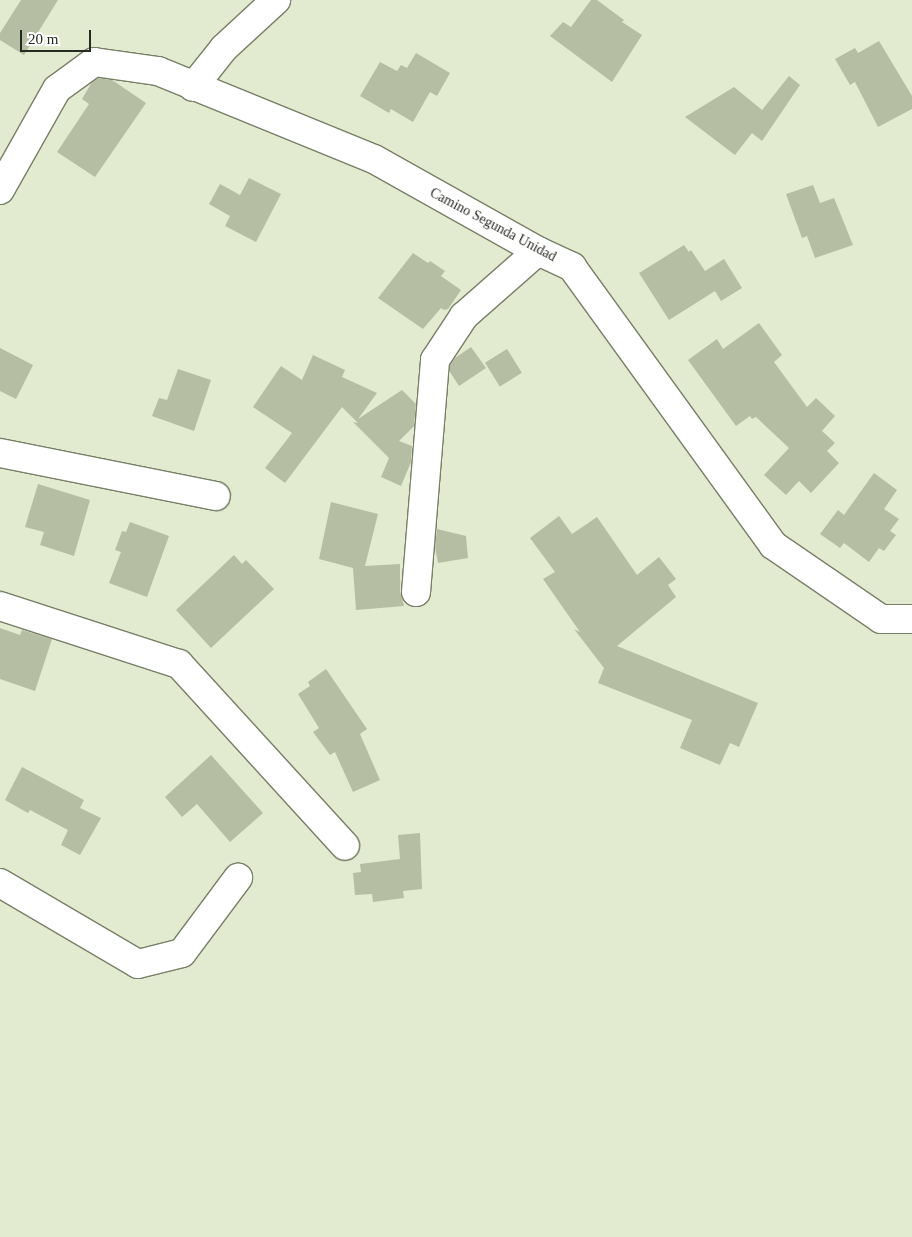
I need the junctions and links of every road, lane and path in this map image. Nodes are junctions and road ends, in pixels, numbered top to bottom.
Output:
1 (276, 0) edge
2 (193, 87) junction
3 (0, 190) edge
4 (538, 251) junction
5 (0, 454) edge
6 (216, 496) dead end
7 (416, 592) dead end
8 (0, 606) edge
9 (912, 619) edge
10 (345, 846) dead end
11 (238, 878) dead end
12 (0, 883) edge

1 - 2 street
2 - 3 street, Camino Segunda Unidad
2 - 4 street, Camino Segunda Unidad
4 - 7 street
4 - 9 street, Camino Segunda Unidad
5 - 6 street
8 - 10 street
11 - 12 street

